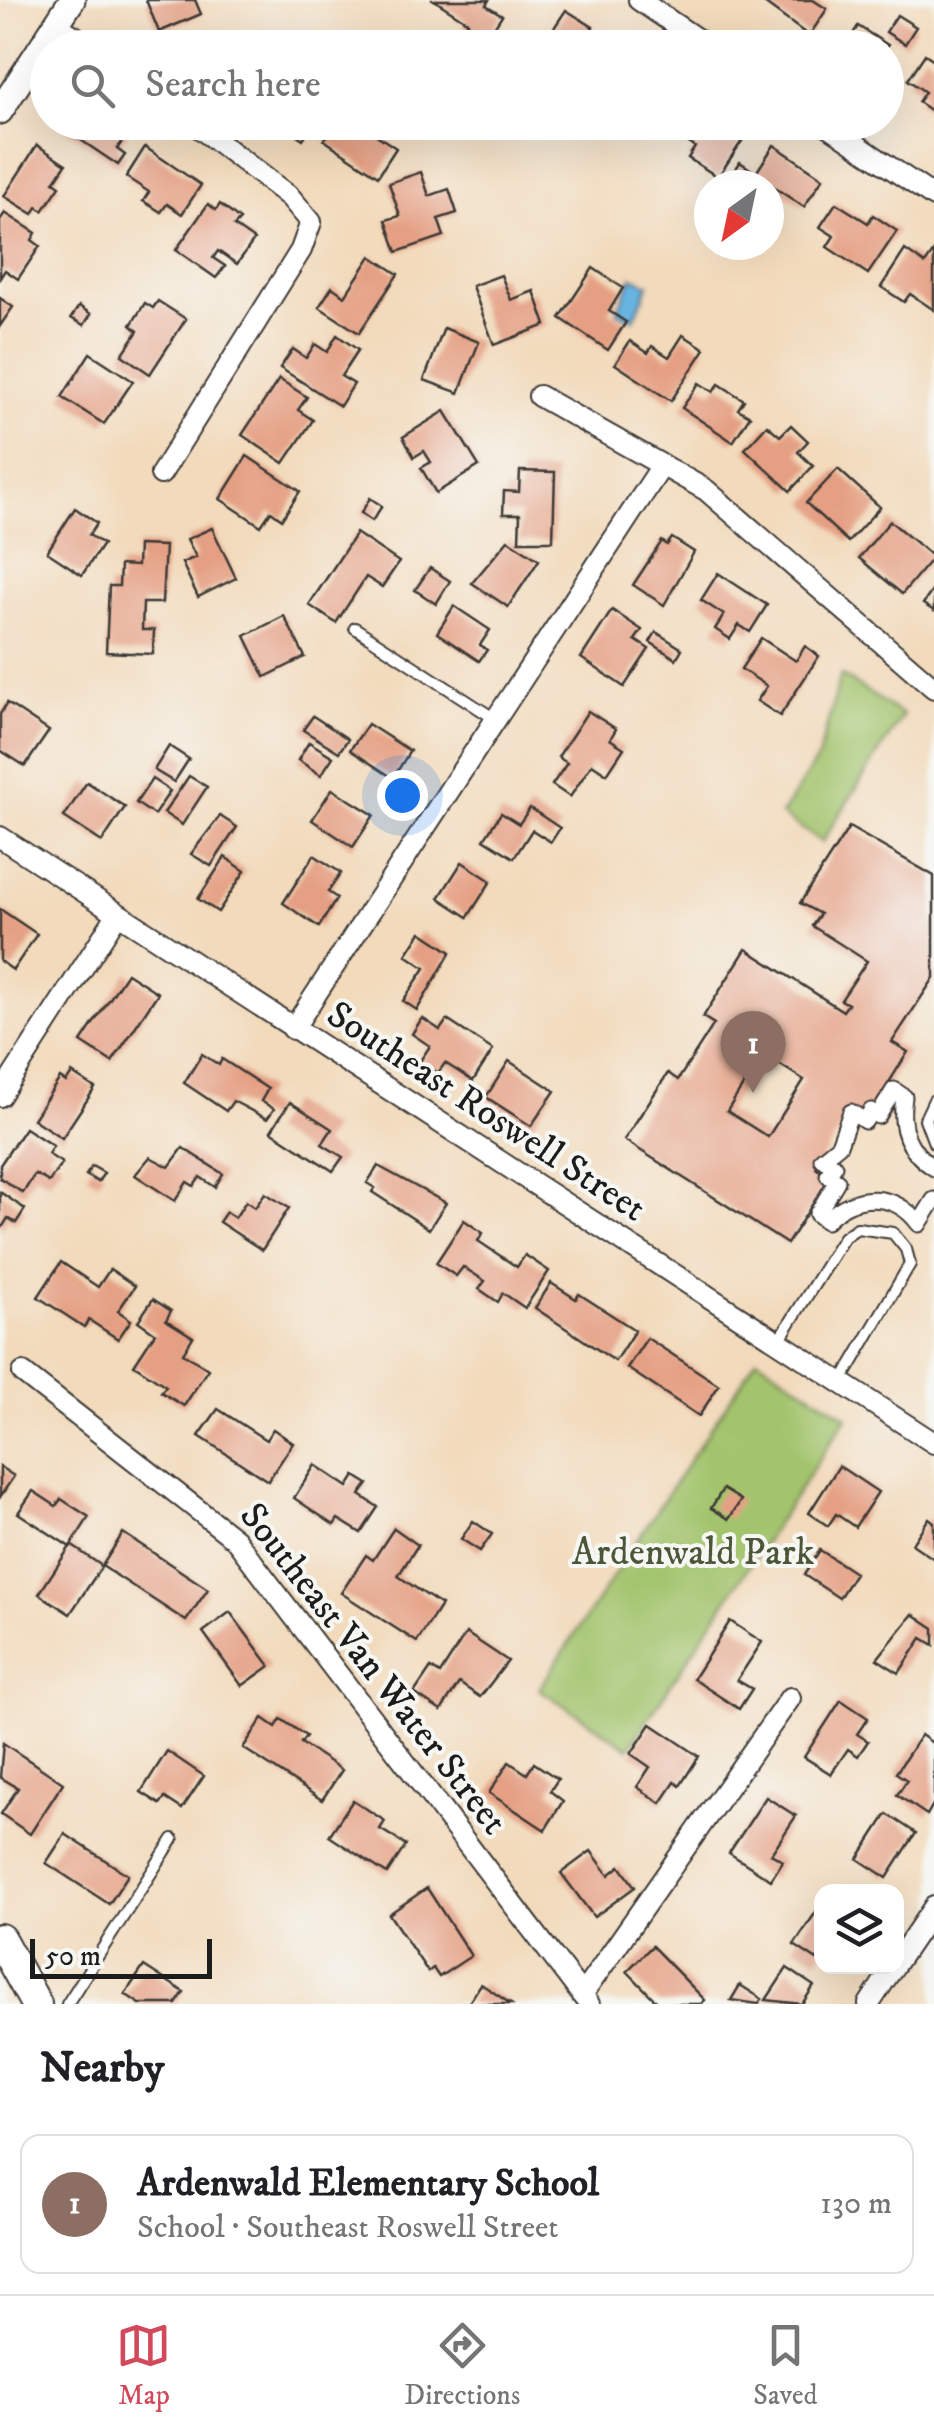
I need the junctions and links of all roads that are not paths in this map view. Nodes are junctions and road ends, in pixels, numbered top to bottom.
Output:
1 (72, 0) edge
2 (639, 0) edge
3 (56, 25) junction
4 (53, 30) edge
5 (64, 30) edge
6 (683, 30) edge
7 (30, 65) edge
8 (0, 111) edge
9 (216, 140) edge
10 (850, 140) edge
11 (934, 196) edge
12 (539, 396) dead end
13 (662, 467) junction
14 (161, 474) dead end
15 (355, 628) dead end
16 (934, 688) edge
17 (496, 719) junction
18 (0, 838) edge
19 (117, 915) junction
20 (293, 1030) junction
21 (0, 1096) edge
22 (934, 1100) edge
23 (934, 1143) edge
24 (934, 1168) edge
25 (934, 1200) edge
26 (778, 1342) junction
27 (23, 1373) dead end
28 (840, 1383) junction
29 (934, 1443) edge
30 (790, 1698) dead end
31 (173, 1838) dead end
32 (934, 1906) edge
33 (0, 1939) edge
34 (904, 1951) edge
35 (889, 1974) edge
36 (581, 2001) edge
37 (36, 2004) edge
38 (67, 2004) edge
39 (869, 2004) edge

1 - 3 street
2 - 6 street
3 - 4 street
3 - 5 street
7 - 8 street
9 - 14 street
10 - 11 street
12 - 13 street
13 - 16 street
13 - 17 street
15 - 17 lane
17 - 20 street
18 - 19 street, Southeast Roswell Street
19 - 20 street, Southeast Roswell Street
19 - 21 street
20 - 26 street, Southeast Roswell Street
22 - 23 lane
24 - 25 street
26 - 28 street, Southeast Roswell Street
26 - 28 lane
27 - 36 street, Southeast Van Water Street
28 - 29 street, Southeast Roswell Street
30 - 36 street
31 - 38 lane
32 - 34 street
33 - 37 main road
35 - 39 street

